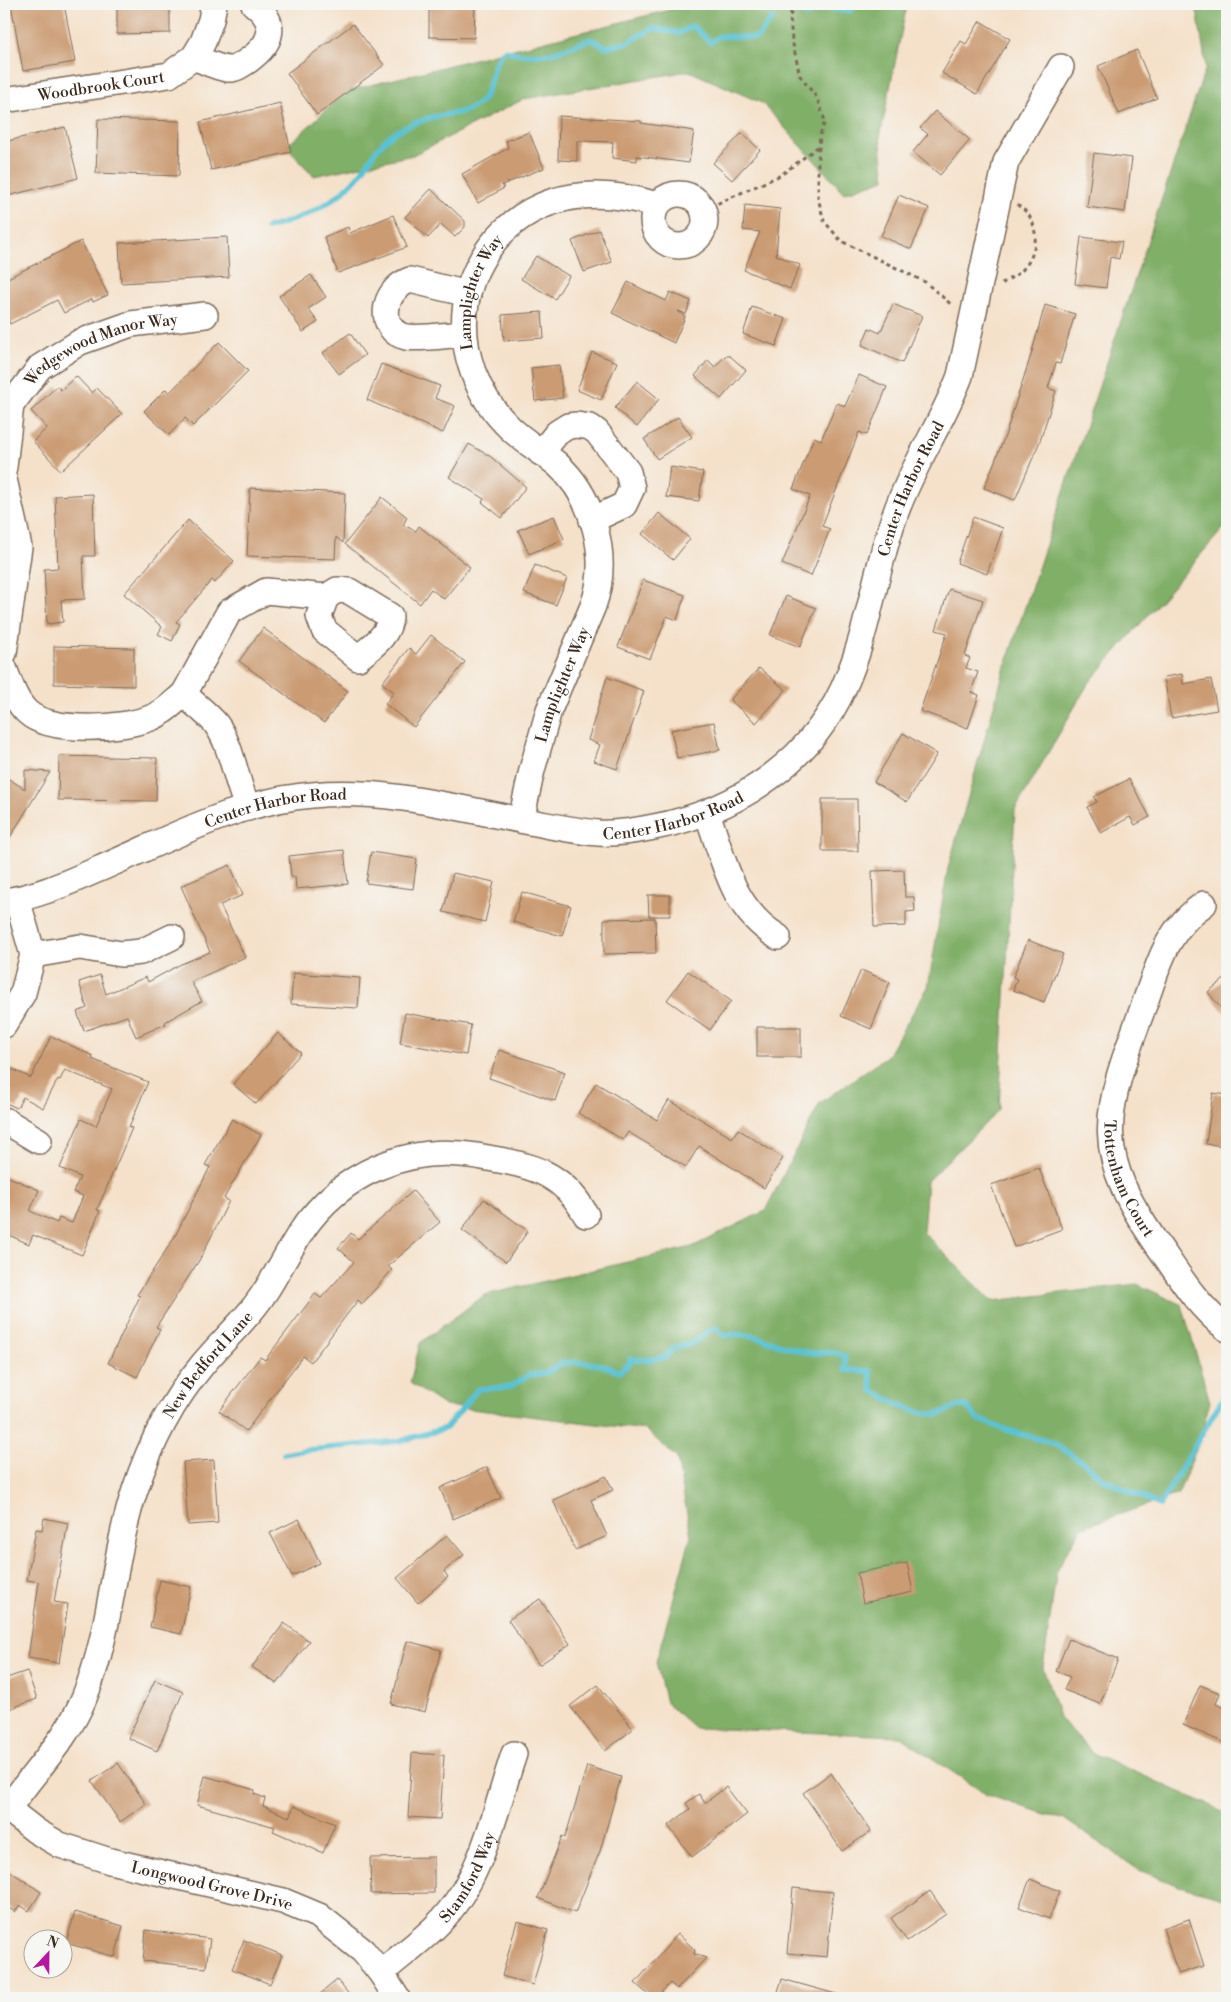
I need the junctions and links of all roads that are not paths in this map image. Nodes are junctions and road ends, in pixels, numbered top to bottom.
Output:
1 (214, 4) edge
2 (254, 4) edge
3 (194, 57) junction
4 (1061, 67) dead end
5 (4, 100) edge
6 (657, 205) junction
7 (468, 294) junction
8 (205, 315) dead end
9 (464, 334) junction
10 (541, 453) junction
11 (4, 466) edge
12 (4, 479) edge
13 (592, 520) junction
14 (326, 597) dead end
15 (4, 653) edge
16 (4, 668) edge
17 (184, 694) junction
18 (248, 808) junction
19 (707, 813) junction
20 (521, 820) junction
21 (10, 900) edge
22 (1204, 904) dead end
23 (172, 937) dead end
24 (778, 937) dead end
25 (33, 954) junction
26 (4, 1025) edge
27 (4, 1120) edge
28 (40, 1140) dead end
29 (586, 1215) dead end
30 (1227, 1329) edge
31 (514, 1754) dead end
32 (6, 1807) edge
33 (381, 1973) junction
34 (397, 1998) edge

1 - 3 street, Woodbrook Court
2 - 3 street
3 - 5 street, Woodbrook Court
4 - 19 street, Center Harbor Road
6 - 6 street
6 - 7 street, Lamplighter Way
7 - 9 street, Lamplighter Way
7 - 9 street
8 - 11 street, Wedgewood Manor Way
9 - 10 street, Lamplighter Way
10 - 13 street, Lamplighter Way
10 - 13 street
12 - 15 street
13 - 20 street, Lamplighter Way
14 - 17 street
16 - 17 street
17 - 18 street
18 - 20 street, Center Harbor Road
18 - 21 street, Center Harbor Road
19 - 20 street, Center Harbor Road
19 - 24 street
21 - 25 street
22 - 30 street, Tottenham Court
23 - 25 street
25 - 26 street
27 - 28 street
29 - 32 street, New Bedford Lane
31 - 33 street, Stamford Way
32 - 33 street, Longwood Grove Drive
33 - 34 street, Longwood Grove Drive

